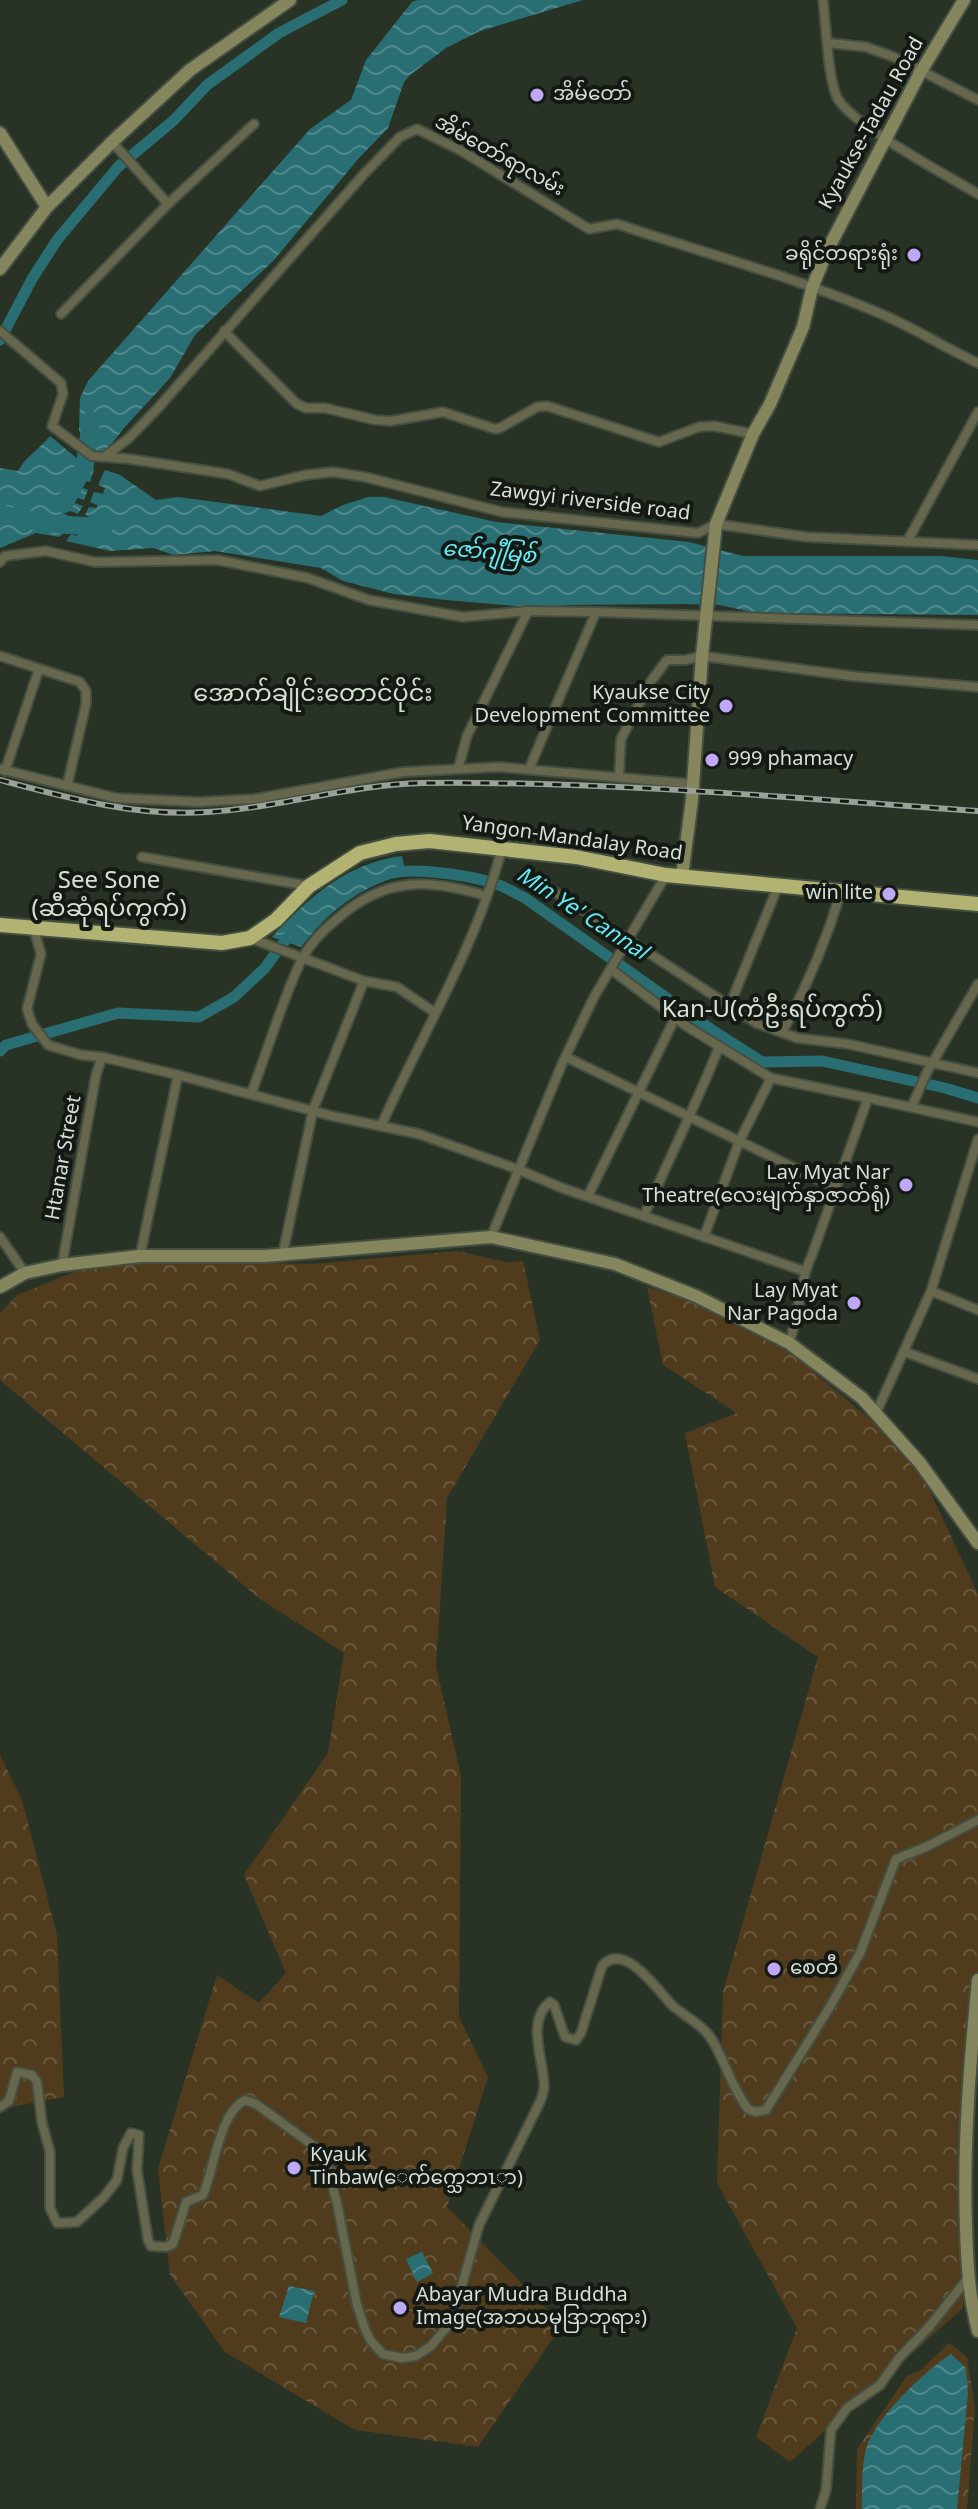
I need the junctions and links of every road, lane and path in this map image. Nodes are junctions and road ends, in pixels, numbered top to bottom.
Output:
1 (290, 0) edge
2 (823, 0) edge
3 (964, 0) edge
4 (829, 43) junction
5 (920, 73) junction
6 (978, 100) edge
7 (254, 124) dead end
8 (0, 133) edge
9 (885, 138) junction
10 (112, 142) junction
11 (978, 194) edge
12 (168, 204) junction
13 (47, 207) junction
14 (0, 269) edge
15 (812, 288) junction
16 (61, 314) dead end
17 (0, 331) edge
18 (224, 331) junction
19 (978, 363) edge
20 (978, 412) edge
21 (753, 434) junction
22 (104, 457) junction
23 (715, 529) junction
24 (908, 540) junction
25 (978, 545) edge
26 (0, 562) edge
27 (528, 611) junction
28 (596, 612) junction
29 (708, 612) junction
30 (978, 625) edge
31 (0, 656) edge
32 (702, 656) junction
33 (39, 669) junction
34 (978, 687) edge
35 (458, 769) junction
36 (529, 769) junction
37 (3, 770) edge
38 (619, 777) junction
39 (693, 784) junction
40 (67, 786) junction
41 (503, 847) junction
42 (142, 857) dead end
43 (666, 875) junction
44 (682, 876) junction
45 (309, 886) junction
46 (546, 886) dead end
47 (778, 886) junction
48 (841, 892) junction
49 (486, 896) junction
50 (978, 904) edge
51 (0, 925) edge
52 (33, 926) junction
53 (629, 940) junction
54 (256, 941) junction
55 (300, 957) junction
56 (613, 967) junction
57 (364, 981) junction
58 (978, 984) edge
59 (730, 1005) junction
60 (434, 1012) junction
61 (675, 1018) junction
62 (782, 1032) junction
63 (719, 1047) junction
64 (102, 1057) junction
65 (566, 1057) junction
66 (933, 1062) junction
67 (978, 1073) edge
68 (178, 1075) junction
69 (771, 1078) junction
70 (637, 1093) junction
71 (251, 1094) junction
72 (868, 1098) junction
73 (912, 1106) junction
74 (313, 1110) junction
75 (690, 1119) junction
76 (978, 1122) edge
77 (381, 1126) junction
78 (978, 1139) edge
79 (739, 1142) junction
80 (517, 1169) junction
81 (836, 1188) junction
82 (588, 1196) junction
83 (644, 1216) junction
84 (0, 1237) edge
85 (491, 1237) junction
86 (704, 1237) junction
87 (283, 1253) junction
88 (140, 1256) junction
89 (62, 1265) junction
90 (804, 1271) junction
91 (25, 1273) junction
92 (0, 1287) edge
93 (931, 1291) junction
94 (978, 1310) edge
95 (789, 1343) junction
96 (905, 1352) junction
97 (978, 1379) edge
98 (876, 1413) junction
99 (978, 1543) edge
100 (978, 1820) edge
101 (978, 1980) edge
102 (977, 2004) edge
103 (0, 2107) edge
104 (972, 2142) edge
105 (968, 2278) junction
106 (978, 2331) edge
107 (820, 2509) edge

1 - 10 main road
2 - 4 street
3 - 5 main road, Kyaukse-Tadau Road
4 - 5 street
4 - 9 street
5 - 6 street
5 - 9 main road, Kyaukse-Tadau Road
7 - 12 street
8 - 13 main road
9 - 11 street
9 - 15 main road, Kyaukse-Tadau Road
10 - 12 street
10 - 13 main road
12 - 16 street
13 - 14 main road
15 - 18 street, အိမ်တော်ရာလမ်း
15 - 19 street
15 - 21 main road, Kyaukse-Tadau Road
17 - 22 street, Zawgyi riverside road
18 - 21 street
18 - 22 street, အိမ်တော်ရာလမ်း
20 - 24 street
21 - 23 main road, Kyaukse-Tadau Road
22 - 23 street, Zawgyi riverside road
23 - 24 street, Zawgyi riverside road
23 - 29 main road, Kyaukse-Tadau Road
24 - 25 street, Zawgyi riverside road
26 - 27 street
27 - 28 street
27 - 35 street
28 - 29 street
28 - 36 street
29 - 30 street
29 - 32 main road, Kyaukse-Tadau Road
31 - 33 street
32 - 34 street
32 - 38 street
32 - 39 main road, Kyaukse-Tadau Road
33 - 37 street
33 - 40 street
35 - 36 street
35 - 40 street
36 - 38 street
37 - 40 street
38 - 39 street
39 - 44 main road, Kyaukse-Tadau Road
41 - 43 highway, Yangon-Mandalay Road
41 - 45 highway, Yangon-Mandalay Road
41 - 49 street
42 - 45 street
43 - 44 highway, Yangon-Mandalay Road
43 - 53 street
44 - 47 highway, Yangon-Mandalay Road
45 - 54 highway, Yangon-Mandalay Road
46 - 53 street
47 - 48 highway, Yangon-Mandalay Road
47 - 59 street
48 - 50 highway, Yangon-Mandalay Road
48 - 62 street
49 - 55 street
49 - 60 street
51 - 52 highway
52 - 54 highway
52 - 64 street
53 - 56 street
53 - 59 street
54 - 55 street
55 - 57 street
55 - 71 street
56 - 61 street
56 - 65 street
57 - 60 street
57 - 74 street
58 - 66 street
59 - 62 street
60 - 77 street
61 - 63 street
61 - 70 street
62 - 66 street
63 - 69 street
63 - 75 street
64 - 68 street
64 - 89 street, Htanar Street
65 - 70 street
65 - 80 street
66 - 67 street
66 - 73 street
68 - 71 street
68 - 88 street
69 - 72 street
69 - 79 street
70 - 75 street
70 - 82 street
71 - 74 street
72 - 73 street
72 - 81 street
73 - 76 street
74 - 77 street
74 - 87 street
75 - 79 street
75 - 83 street
77 - 80 street
78 - 93 street
79 - 81 street
79 - 86 street
80 - 82 street
80 - 85 street
81 - 90 street
82 - 83 street
83 - 86 street
84 - 91 street
85 - 87 main road
85 - 95 main road
86 - 90 street
87 - 88 main road
88 - 89 main road
89 - 91 main road
90 - 95 street
91 - 92 main road
93 - 94 street
93 - 96 street
95 - 98 main road
96 - 97 street
96 - 98 street
98 - 99 main road
100 - 103 street
101 - 102 main road
102 - 104 main road
104 - 105 main road
105 - 106 main road
105 - 107 street

